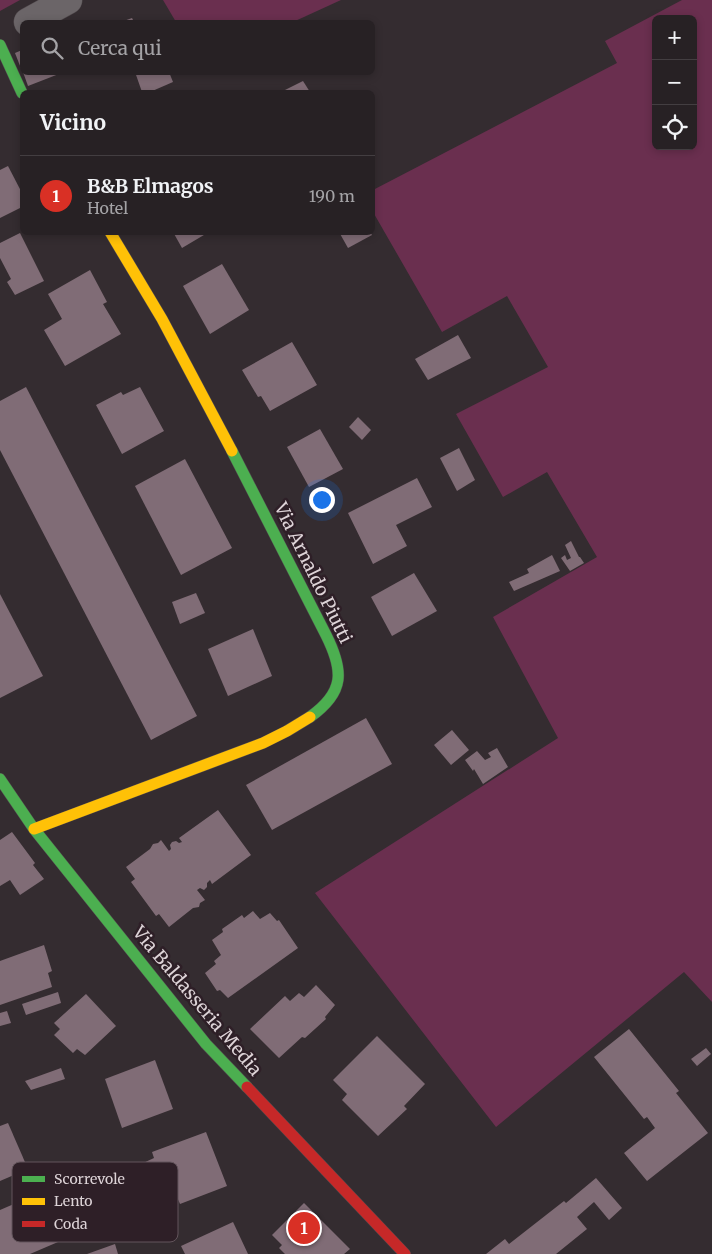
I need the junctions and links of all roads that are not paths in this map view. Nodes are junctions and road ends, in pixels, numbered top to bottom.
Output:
1 (68, 0) edge
2 (32, 20) edge
3 (20, 26) edge
4 (0, 38) edge
5 (0, 45) edge
6 (21, 90) edge
7 (112, 235) edge
8 (0, 779) edge
9 (34, 829) junction
10 (406, 1254) edge

1 - 2 street
3 - 4 street
5 - 6 street
7 - 9 street, Via Arnaldo Piutti
8 - 9 street, Via Baldasseria Media
9 - 10 street, Via Baldasseria Media

